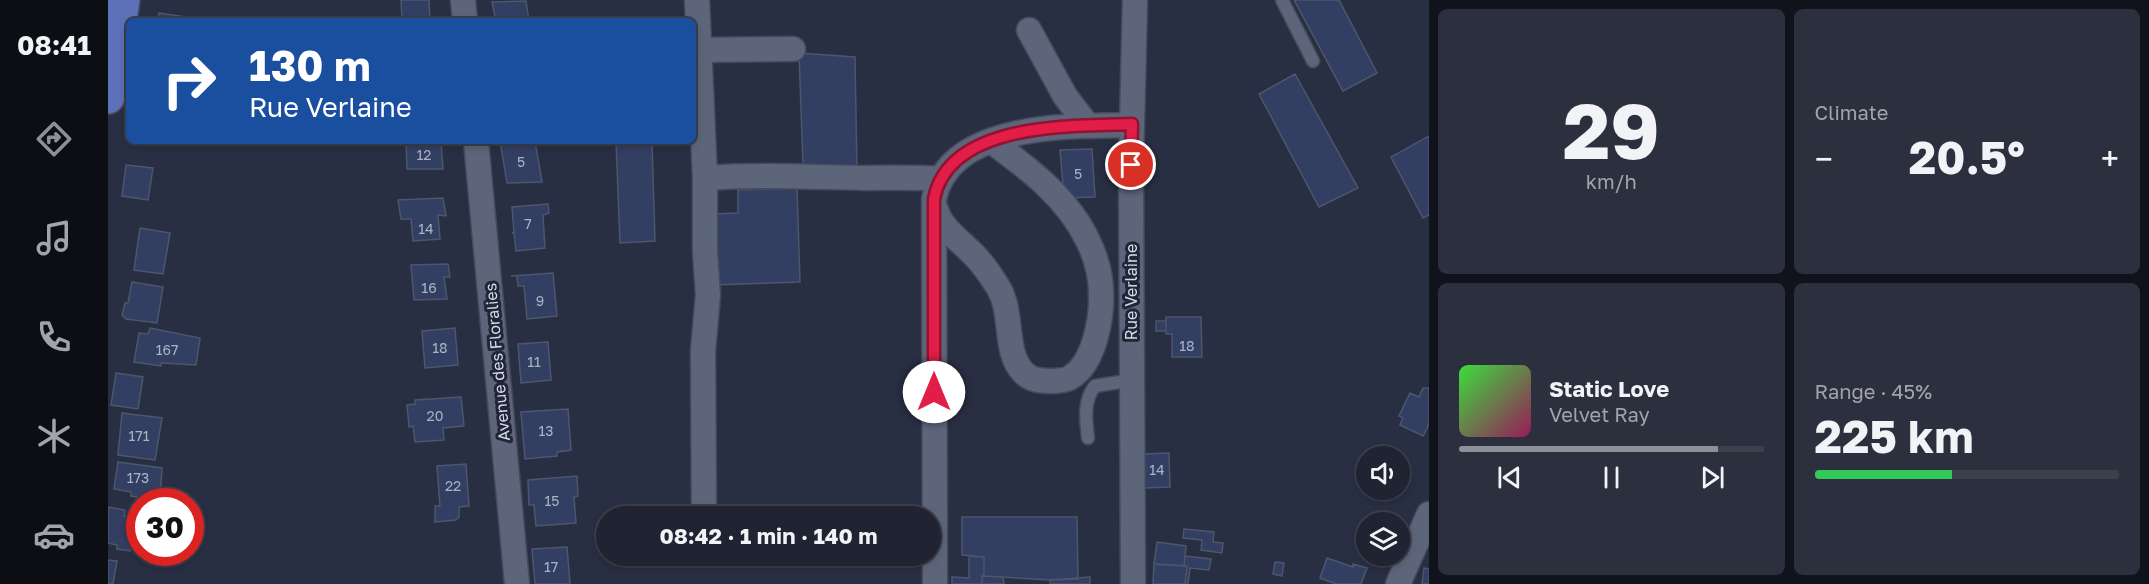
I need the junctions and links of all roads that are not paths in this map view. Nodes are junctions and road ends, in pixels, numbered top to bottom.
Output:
1 (123, 0) edge
2 (463, 0) edge
3 (697, 0) edge
4 (1135, 0) edge
5 (1282, 0) edge
6 (465, 18) edge
7 (1029, 30) dead end
8 (793, 49) dead end
9 (699, 50) junction
10 (1313, 62) dead end
11 (108, 97) edge
12 (1132, 124) junction
13 (1088, 126) junction
14 (991, 141) junction
15 (476, 144) edge
16 (705, 178) junction
17 (940, 179) junction
18 (934, 205) junction
19 (1132, 381) junction
20 (1088, 438) dead end
21 (704, 506) edge
22 (1429, 513) edge
23 (517, 584) edge
24 (934, 584) edge
25 (1133, 584) edge
26 (1398, 584) edge

1 - 11 main road
2 - 6 street
3 - 9 street
4 - 12 street, Rue Verlaine
5 - 10 lane
7 - 13 street
8 - 9 street
9 - 16 street
12 - 13 street
12 - 19 street, Rue Verlaine
13 - 14 street
14 - 17 street
14 - 18 street
15 - 23 street, Avenue des Floralies
16 - 17 street
16 - 21 street
17 - 18 street
18 - 24 street
19 - 20 lane
19 - 25 street, Rue Verlaine
22 - 26 street

